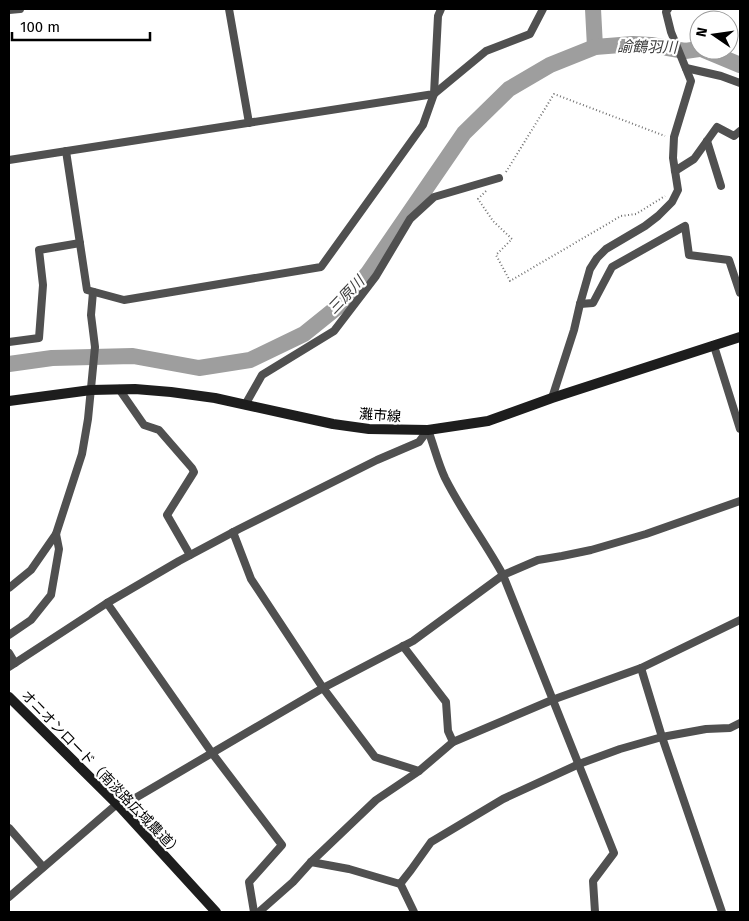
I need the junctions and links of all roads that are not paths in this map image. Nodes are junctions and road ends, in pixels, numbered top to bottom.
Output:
1 (20, 9) edge
2 (229, 9) edge
3 (441, 9) edge
4 (542, 9) edge
5 (668, 9) edge
6 (9, 10) edge
7 (686, 68) junction
8 (740, 83) edge
9 (434, 94) junction
10 (249, 123) junction
11 (740, 132) edge
12 (707, 141) junction
13 (66, 151) junction
14 (9, 160) edge
15 (675, 171) junction
16 (499, 178) road end
17 (721, 186) dead end
18 (80, 243) junction
19 (94, 292) junction
20 (740, 293) edge
21 (580, 304) junction
22 (740, 337) edge
23 (9, 342) edge
24 (714, 346) junction
25 (92, 386) junction
26 (119, 389) junction
27 (552, 398) junction
28 (9, 401) edge
29 (245, 405) junction
30 (740, 429) edge
31 (428, 430) junction
32 (740, 501) edge
33 (233, 532) junction
34 (56, 534) junction
35 (190, 555) junction
36 (503, 575) junction
37 (9, 588) edge
38 (107, 603) junction
39 (740, 620) edge
40 (9, 635) edge
41 (403, 646) junction
42 (9, 653) edge
43 (12, 665) edge
44 (641, 668) junction
45 (323, 688) junction
46 (9, 697) edge
47 (552, 700) junction
48 (740, 723) edge
49 (662, 737) junction
50 (453, 742) junction
51 (212, 753) junction
52 (578, 764) junction
53 (419, 771) junction
54 (119, 805) junction
55 (9, 828) edge
56 (311, 862) junction
57 (43, 867) junction
58 (400, 883) junction
59 (9, 897) edge
60 (216, 912) edge
61 (254, 912) edge
62 (259, 912) edge
63 (414, 912) edge
64 (595, 912) edge
65 (722, 912) edge

1 - 6 street
2 - 10 street
3 - 9 street
4 - 9 street
5 - 7 street
7 - 8 street
7 - 15 street
9 - 10 street
9 - 19 street
10 - 13 street
11 - 12 street
12 - 15 street
12 - 17 street
13 - 14 street
13 - 18 street
15 - 21 street
16 - 29 street
18 - 19 street
18 - 23 street
19 - 25 street
20 - 21 street
21 - 27 street
22 - 24 main road, 灘市線
24 - 27 main road, 灘市線
24 - 30 street
25 - 26 main road, 灘市線
25 - 28 main road, 灘市線
25 - 34 street
26 - 29 main road, 灘市線
26 - 35 street
27 - 31 main road, 灘市線
29 - 31 main road, 灘市線
31 - 33 street
31 - 36 street
32 - 36 street
33 - 35 street
33 - 45 street
34 - 37 street
34 - 40 street
35 - 38 street
36 - 41 street
36 - 47 street
38 - 43 street
38 - 51 street
39 - 44 street
41 - 45 street
41 - 50 street
42 - 43 street
44 - 47 street
44 - 49 street
45 - 51 street
45 - 53 street
46 - 54 main road, オニオンロード（南淡路広域農道）
47 - 50 street
47 - 52 street
48 - 49 street
49 - 52 street
49 - 65 street
50 - 53 street
51 - 54 street
51 - 61 street
52 - 58 street
52 - 64 street
53 - 56 street
54 - 57 street
54 - 60 main road, オニオンロード（南淡路広域農道）
55 - 57 street
56 - 58 street
56 - 62 street
57 - 59 street
58 - 63 street

